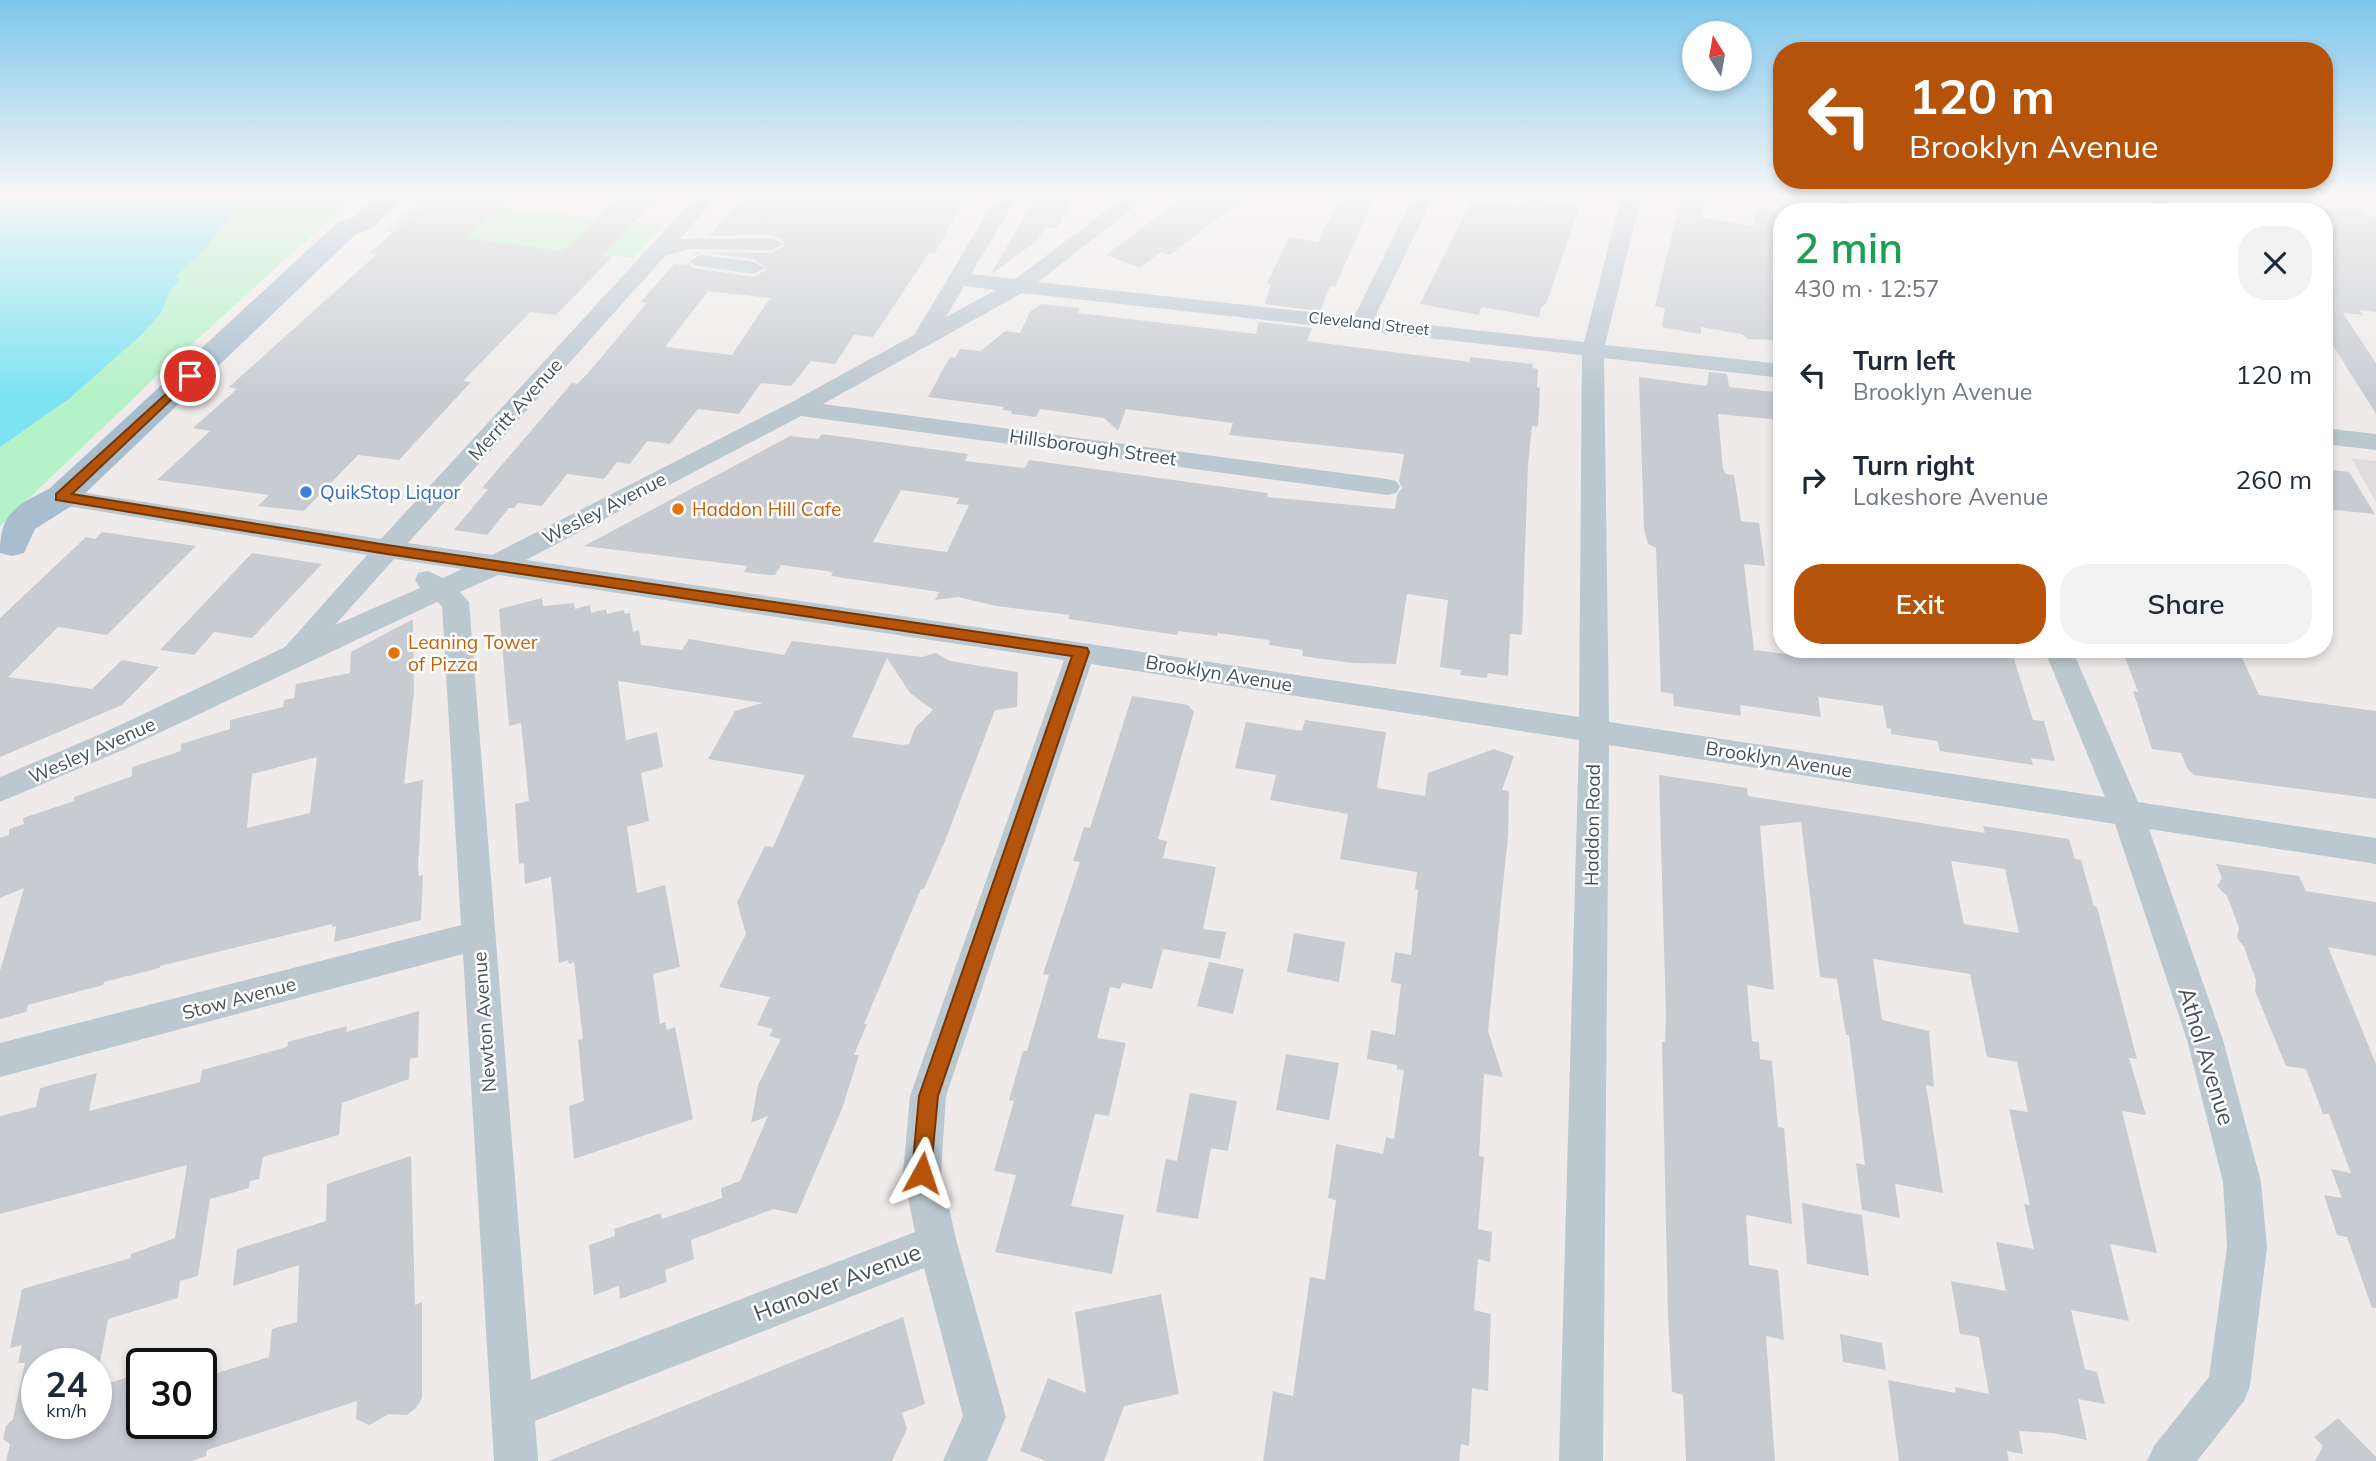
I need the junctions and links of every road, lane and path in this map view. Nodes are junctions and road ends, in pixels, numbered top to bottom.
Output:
1 (312, 261) edge
2 (650, 261) edge
3 (701, 261) edge
4 (968, 261) edge
5 (1052, 261) edge
6 (1392, 261) edge
7 (1615, 261) edge
8 (754, 268) dead end
9 (957, 279) junction
10 (1019, 286) junction
11 (1362, 322) junction
12 (919, 343) junction
13 (1593, 349) junction
14 (1773, 370) edge
15 (798, 408) junction
16 (2333, 437) edge
17 (2376, 442) edge
18 (1387, 487) dead end
19 (61, 497) junction
20 (6, 550) edge
21 (387, 550) junction
22 (495, 565) junction
23 (441, 590) junction
24 (1082, 652) junction
25 (292, 656) junction
26 (2061, 658) edge
27 (1594, 731) junction
28 (0, 790) edge
29 (2127, 812) junction
30 (2376, 851) edge
31 (478, 935) junction
32 (0, 1060) edge
33 (937, 1243) junction
34 (514, 1408) junction
35 (514, 1460) edge
36 (965, 1461) edge
37 (1581, 1461) edge
38 (2168, 1461) edge

1 - 19 main road
2 - 21 street, Merritt Avenue
3 - 8 street
4 - 9 street
5 - 10 street, Wesley Avenue
6 - 11 street
7 - 13 street, Haddon Road
9 - 10 street, Cleveland Street
9 - 12 street
10 - 11 street, Cleveland Street
10 - 12 street, Wesley Avenue
11 - 13 street, Cleveland Street
12 - 15 street, Wesley Avenue
13 - 14 street, Cleveland Street
13 - 27 street, Haddon Road
15 - 18 street, Hillsborough Street
15 - 22 street, Wesley Avenue
16 - 17 street
19 - 20 main road
19 - 21 street, Brooklyn Avenue
21 - 22 street, Brooklyn Avenue
21 - 23 street
21 - 25 street, Merritt Avenue
22 - 23 street, Wesley Avenue
22 - 24 street, Brooklyn Avenue
23 - 25 street, Wesley Avenue
23 - 31 street, Newton Avenue
24 - 27 street, Brooklyn Avenue
24 - 33 street, Hanover Avenue
25 - 28 street, Wesley Avenue
26 - 29 street, Athol Avenue
27 - 29 street, Brooklyn Avenue
27 - 37 street, Haddon Road
29 - 30 street, Brooklyn Avenue
29 - 38 street, Athol Avenue
31 - 32 street, Stow Avenue
31 - 34 street, Newton Avenue
33 - 34 street, Hanover Avenue
33 - 36 street
34 - 35 street, Newton Avenue

